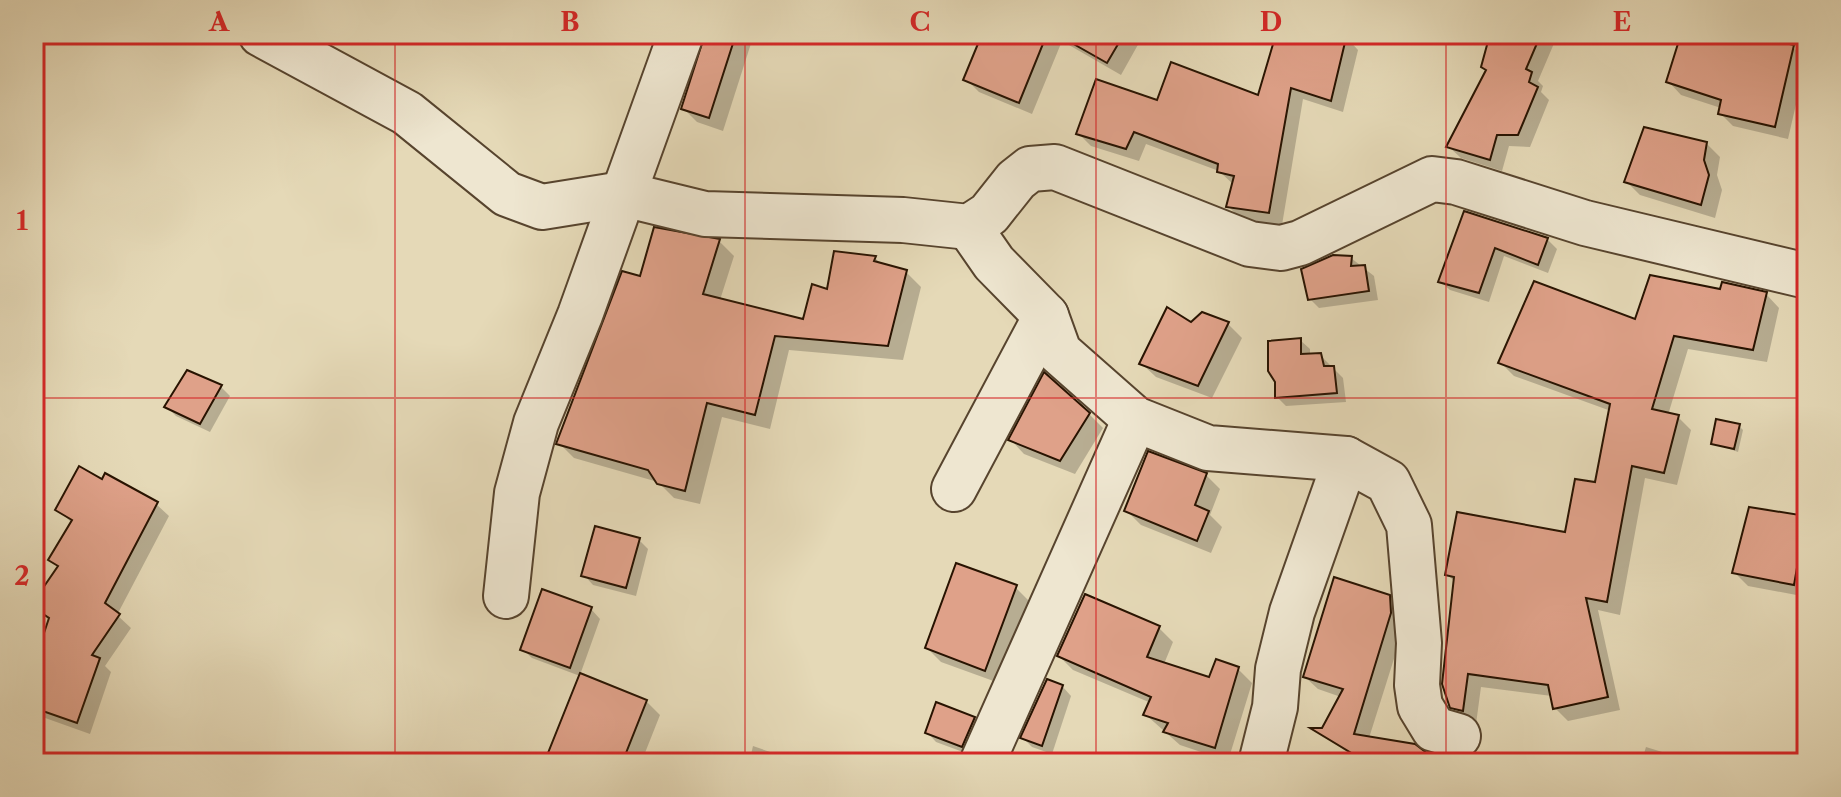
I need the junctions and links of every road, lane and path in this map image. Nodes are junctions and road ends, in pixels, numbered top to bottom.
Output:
1 (261, 34) edge
2 (681, 34) edge
3 (623, 194) junction
4 (969, 227) junction
5 (1807, 276) edge
6 (1046, 316) junction
7 (1135, 419) junction
8 (1346, 459) junction
9 (954, 489) dead end
10 (506, 596) dead end
11 (1458, 736) dead end
12 (982, 763) edge
13 (1261, 763) edge

1 - 3 street
2 - 3 street
3 - 4 street
3 - 10 street
4 - 5 street
4 - 6 street
6 - 7 street
6 - 9 street
7 - 8 street
7 - 12 street
8 - 11 street
8 - 13 street

